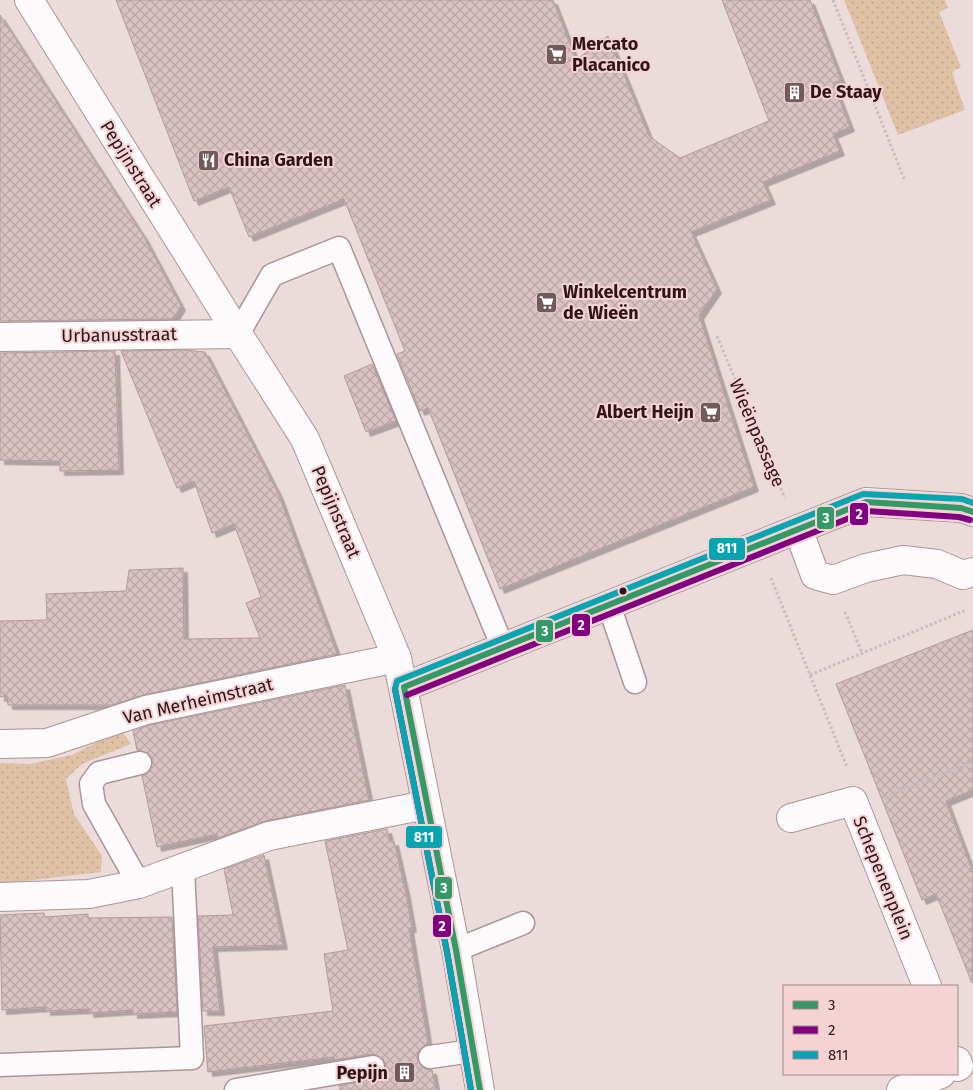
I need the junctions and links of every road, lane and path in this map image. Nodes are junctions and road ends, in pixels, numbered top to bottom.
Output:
1 (28, 0) edge
2 (833, 0) edge
3 (905, 181) dead end
4 (238, 334) junction
5 (717, 336) dead end
6 (0, 337) edge
7 (973, 512) edge
8 (798, 529) junction
9 (758, 545) junction
10 (973, 572) edge
11 (833, 580) junction
12 (609, 605) junction
13 (973, 608) edge
14 (503, 648) junction
15 (862, 653) junction
16 (397, 658) junction
17 (810, 675) junction
18 (635, 682) dead end
19 (404, 687) junction
20 (0, 744) edge
21 (973, 762) edge
22 (140, 763) dead end
23 (426, 804) junction
24 (854, 804) junction
25 (791, 818) dead end
26 (184, 868) junction
27 (139, 884) junction
28 (0, 896) edge
29 (523, 923) dead end
30 (456, 950) junction
31 (927, 985) edge
32 (472, 1050) junction
33 (430, 1056) dead end
34 (0, 1064) edge
35 (373, 1066) dead end
36 (938, 1075) edge
37 (236, 1090) edge
38 (480, 1090) edge
39 (901, 1090) edge

1 - 4 street, Pepijnstraat
2 - 3 path
4 - 6 street, Urbanusstraat
4 - 14 lane
4 - 16 street, Pepijnstraat
5 - 8 path, Wieënpassage
7 - 8 street
8 - 9 street
8 - 11 street
9 - 12 street
9 - 17 path
10 - 11 street
11 - 15 path
12 - 14 street
12 - 18 lane
13 - 15 path
14 - 19 street
15 - 17 path
16 - 19 street, Pepijnstraat
16 - 20 street, Van Merheimstraat
17 - 24 path
19 - 23 street, Pepijnstraat
21 - 24 path
22 - 27 lane
23 - 26 street
23 - 30 street, Pepijnstraat
24 - 25 street, Schepenenplein
24 - 31 street, Schepenenplein
26 - 27 street
26 - 34 lane
27 - 28 street
29 - 30 lane
30 - 32 street, Pepijnstraat
32 - 33 lane
32 - 38 street, Pepijnstraat
35 - 37 lane
36 - 39 street

